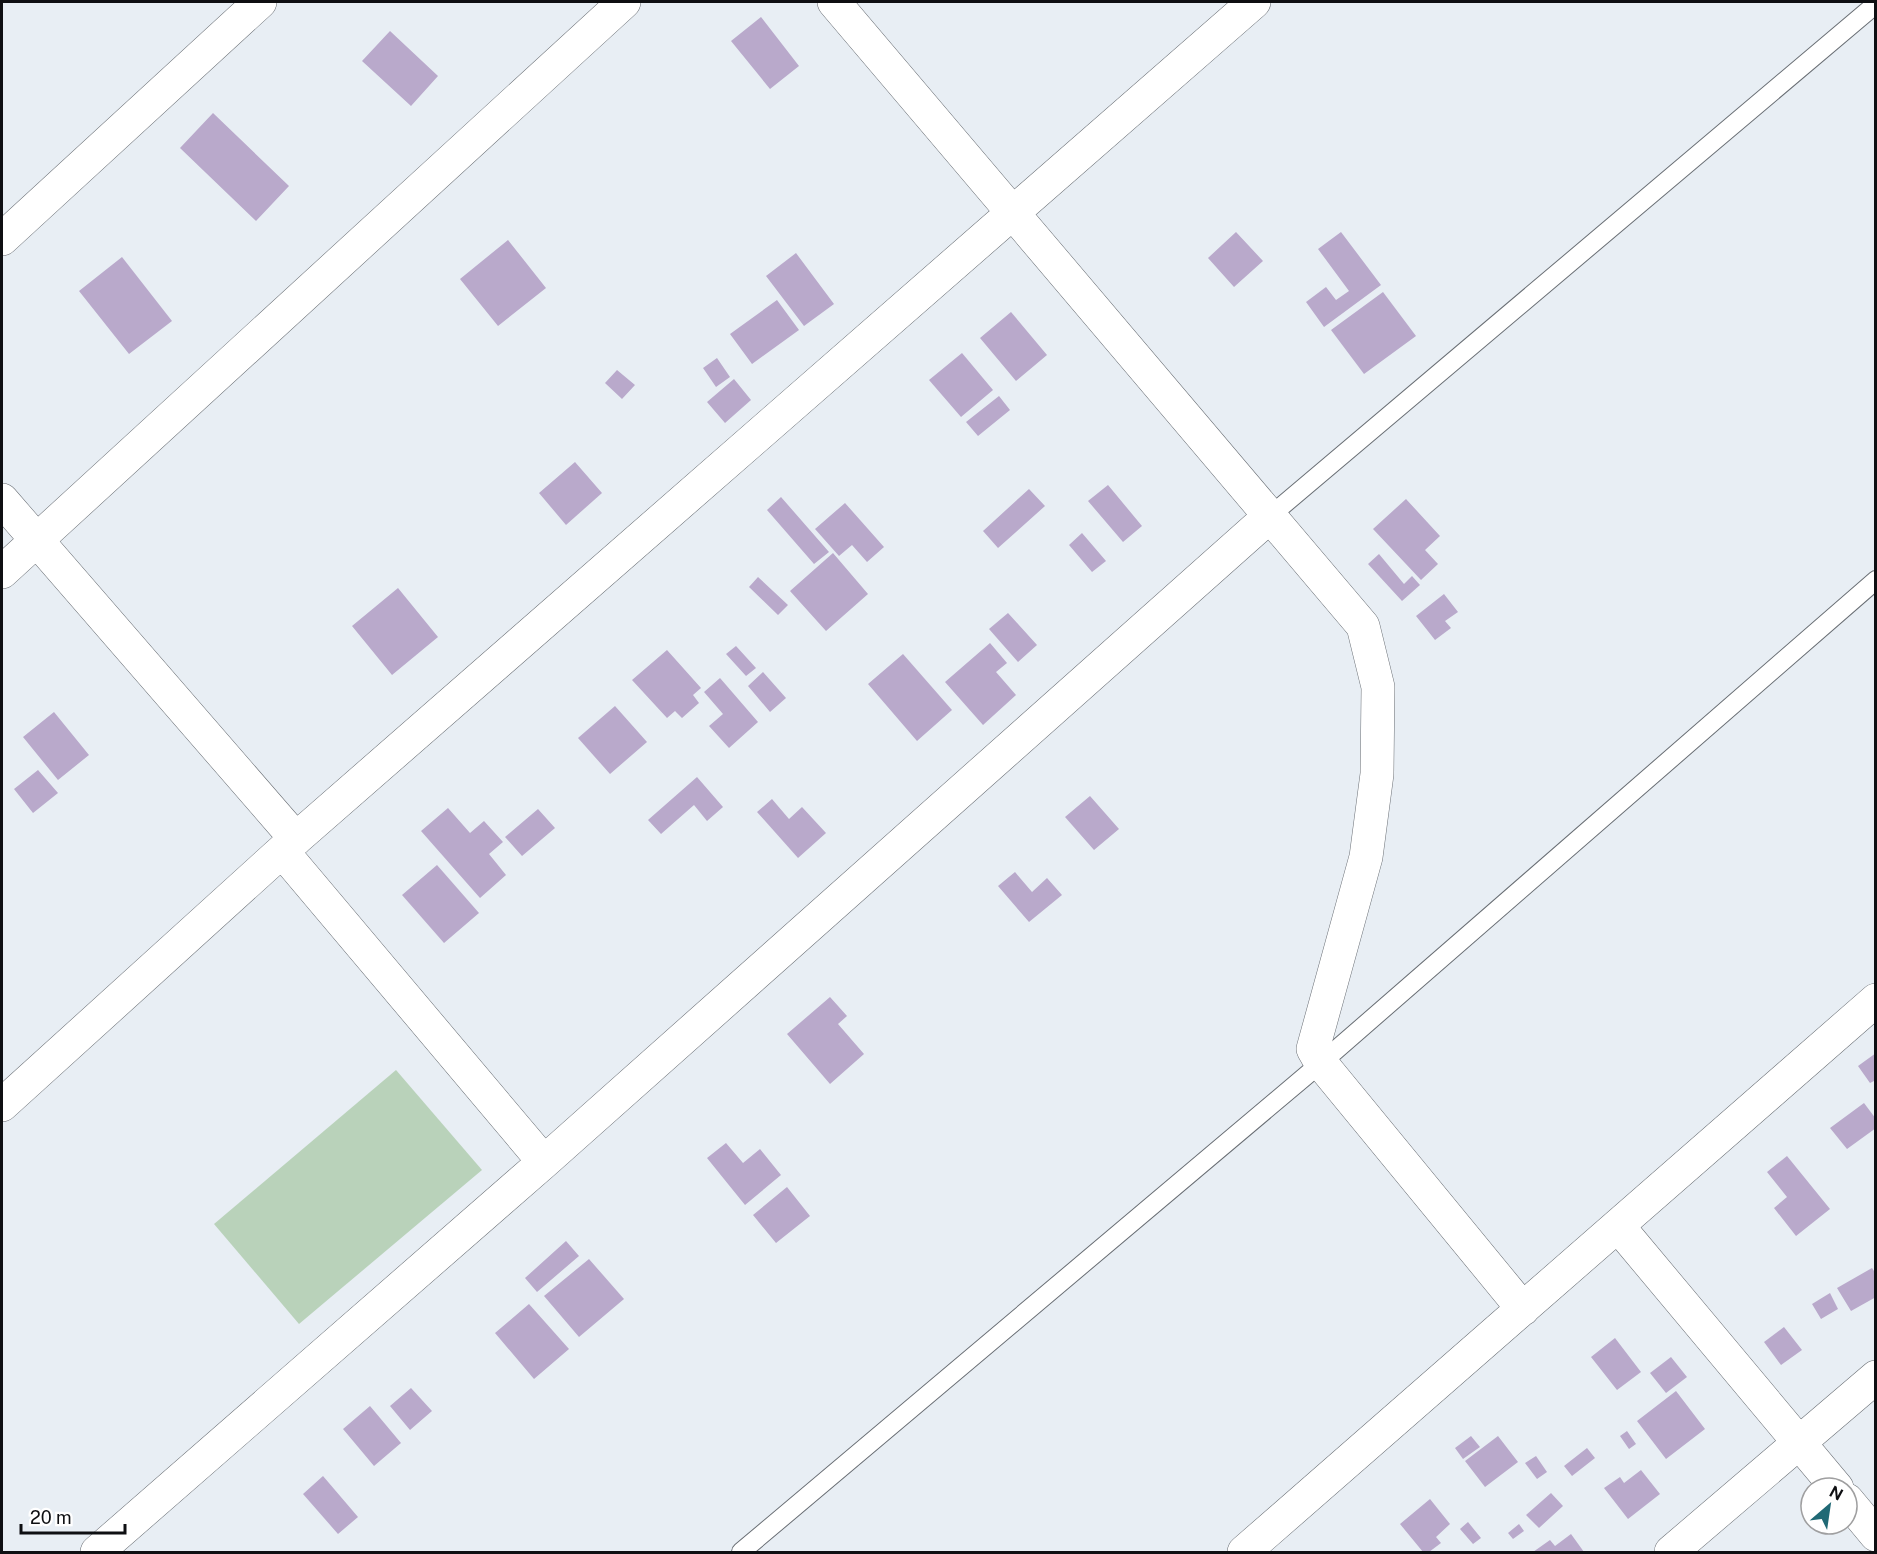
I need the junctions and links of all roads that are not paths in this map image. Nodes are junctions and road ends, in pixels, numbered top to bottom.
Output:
1 (260, 2) edge
2 (624, 2) edge
3 (834, 2) edge
4 (1254, 2) edge
5 (1875, 4) edge
6 (1013, 213) junction
7 (2, 239) edge
8 (2, 500) edge
9 (1270, 516) junction
10 (37, 542) junction
11 (2, 572) edge
12 (1875, 580) edge
13 (289, 845) junction
14 (1875, 1000) edge
15 (1321, 1063) junction
16 (2, 1105) edge
17 (544, 1162) junction
18 (1618, 1226) junction
19 (1523, 1309) junction
20 (1875, 1377) edge
21 (1799, 1443) junction
22 (1827, 1476) edge
23 (1859, 1515) edge
24 (1875, 1535) edge
25 (97, 1552) edge
26 (741, 1552) edge
27 (1244, 1552) edge
28 (1671, 1552) edge

1 - 7 street
2 - 10 street
3 - 6 street
4 - 6 street
5 - 9 lane
6 - 9 street
6 - 13 street
8 - 10 street
9 - 15 street
9 - 17 street
10 - 11 street
10 - 13 street
12 - 15 lane
13 - 16 street
13 - 17 street
14 - 18 street
15 - 19 street
15 - 26 lane
17 - 25 street
18 - 19 street
18 - 21 street
19 - 27 street
20 - 21 street
21 - 22 street
21 - 28 street
23 - 24 street

